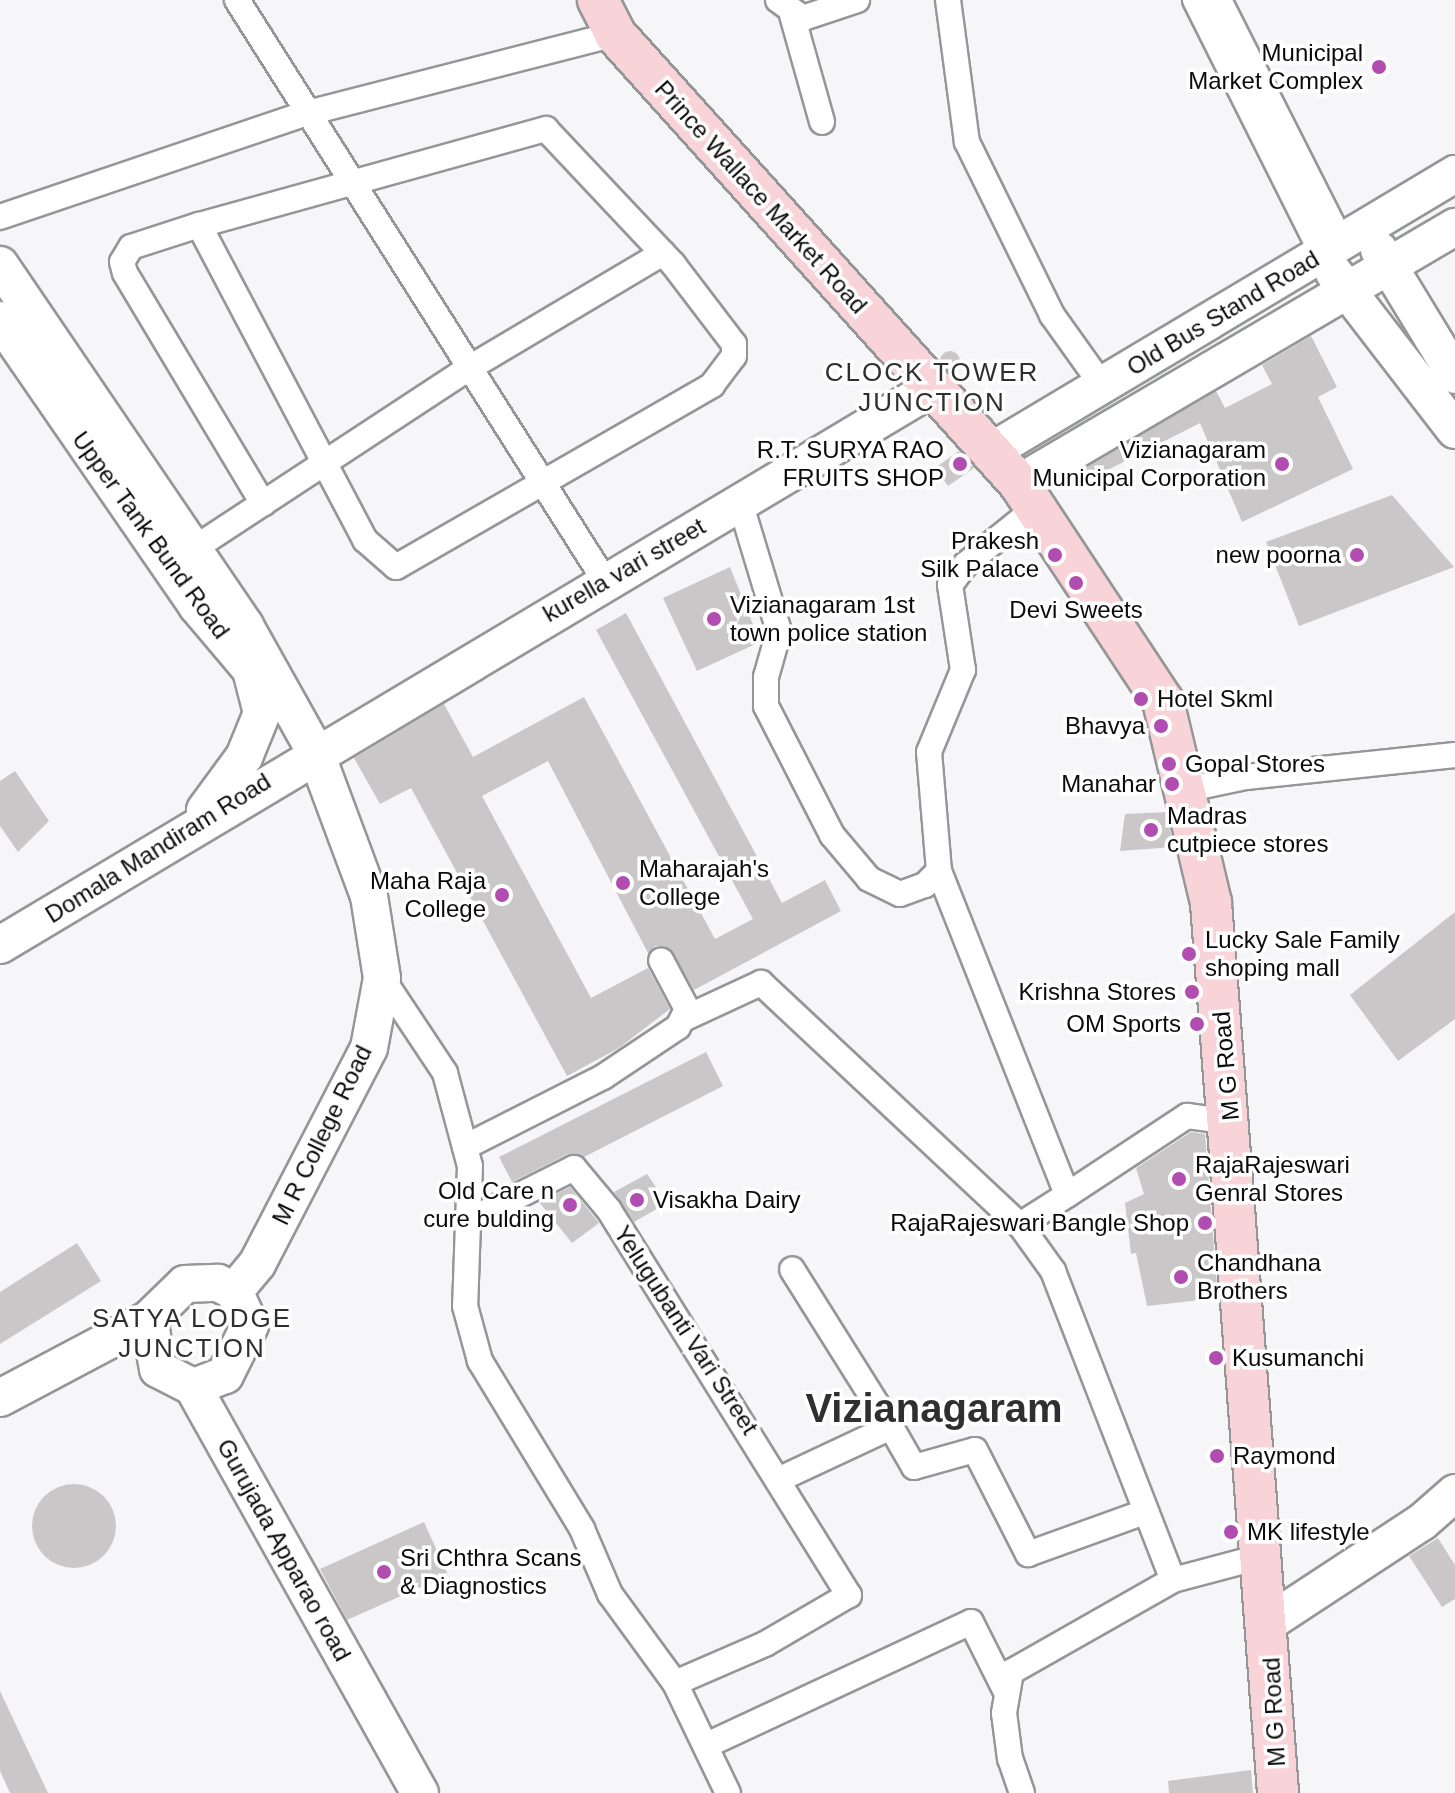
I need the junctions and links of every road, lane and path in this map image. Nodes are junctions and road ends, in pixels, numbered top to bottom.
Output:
1 (237, 0) edge
2 (857, 0) edge
3 (948, 0) edge
4 (1195, 0) edge
5 (1219, 0) edge
6 (785, 7) edge
7 (606, 17) edge
8 (308, 113) junction
9 (822, 122) dead end
10 (1455, 174) edge
11 (351, 183) junction
12 (0, 217) edge
13 (199, 225) junction
14 (1455, 227) edge
15 (1343, 242) junction
16 (663, 253) junction
17 (0, 265) edge
18 (1391, 269) junction
19 (1348, 294) junction
20 (0, 320) edge
21 (471, 367) junction
22 (1455, 375) edge
23 (1102, 385) junction
24 (932, 388) junction
25 (1455, 430) edge
26 (990, 452) junction
27 (325, 465) junction
28 (545, 486) junction
29 (1027, 496) junction
30 (740, 502) junction
31 (263, 504) junction
32 (192, 550) junction
33 (605, 581) junction
34 (315, 751) junction
35 (1455, 755) edge
36 (1184, 790) junction
37 (182, 834) junction
38 (939, 871) junction
39 (0, 945) edge
40 (661, 960) dead end
41 (382, 978) junction
42 (683, 1019) junction
43 (1231, 1122) junction
44 (465, 1147) junction
45 (1067, 1195) junction
46 (472, 1219) junction
47 (1020, 1225) junction
48 (792, 1269) dead end
49 (234, 1291) junction
50 (149, 1319) junction
51 (193, 1387) junction
52 (0, 1398) edge
53 (891, 1427) junction
54 (782, 1478) junction
55 (1455, 1493) edge
56 (1142, 1513) junction
57 (1263, 1556) junction
58 (1173, 1580) junction
59 (1268, 1623) junction
60 (675, 1683) junction
61 (1004, 1688) junction
62 (707, 1745) junction
63 (420, 1793) edge
64 (728, 1793) edge
65 (1022, 1793) edge
66 (1278, 1793) edge

1 - 8 street
2 - 6 street
3 - 23 street
4 - 15 street
5 - 15 street
6 - 9 street
7 - 8 street
7 - 24 main road, Prince Wallace Market Road
8 - 11 street
8 - 12 street
10 - 15 street, Old Bus Stand Road
11 - 13 street
11 - 16 street
11 - 21 street
13 - 27 street
13 - 31 street
14 - 18 street, Old Bus Stand Road
15 - 18 street
15 - 19 street
15 - 23 street, Old Bus Stand Road
16 - 21 street
16 - 28 street
17 - 32 street, Upper Tank Bund Road
18 - 19 street, Old Bus Stand Road
18 - 22 street
19 - 25 street
19 - 29 street, Old Bus Stand Road
20 - 37 street, Upper Tank Bund Road
21 - 27 street
21 - 28 street
23 - 26 street, Old Bus Stand Road
24 - 26 main road, Prince Wallace Market Road
24 - 30 street, kurella vari street
26 - 29 main road, M G Road
27 - 28 street
27 - 31 street
28 - 33 street
29 - 36 main road, M G Road
29 - 38 street
30 - 33 street, kurella vari street
30 - 38 street
31 - 32 street
32 - 34 street, Upper Tank Bund Road
33 - 34 street, kurella vari street
34 - 37 street, Domala Mandiram Road
34 - 41 street, M R College Road
35 - 36 street
36 - 43 main road, M G Road
37 - 39 street, Domala Mandiram Road
38 - 45 street
40 - 42 street
41 - 44 street
41 - 49 street, M R College Road
42 - 44 street
42 - 47 street
43 - 45 street
43 - 57 main road, M G Road
44 - 46 street
45 - 47 street
46 - 54 street, Yelugubanti Vari Street
46 - 60 street
47 - 56 street
48 - 53 street
49 - 50 street
49 - 51 street
50 - 51 street
50 - 52 street
51 - 63 street, Gurujada Apparao road
53 - 54 street
53 - 56 street
54 - 60 street, Yelugubanti Vari Street
55 - 59 street
56 - 58 street
57 - 58 street
57 - 59 main road, M G Road
58 - 61 street
59 - 66 main road, M G Road
60 - 62 street
61 - 62 street
61 - 65 street
62 - 64 street

